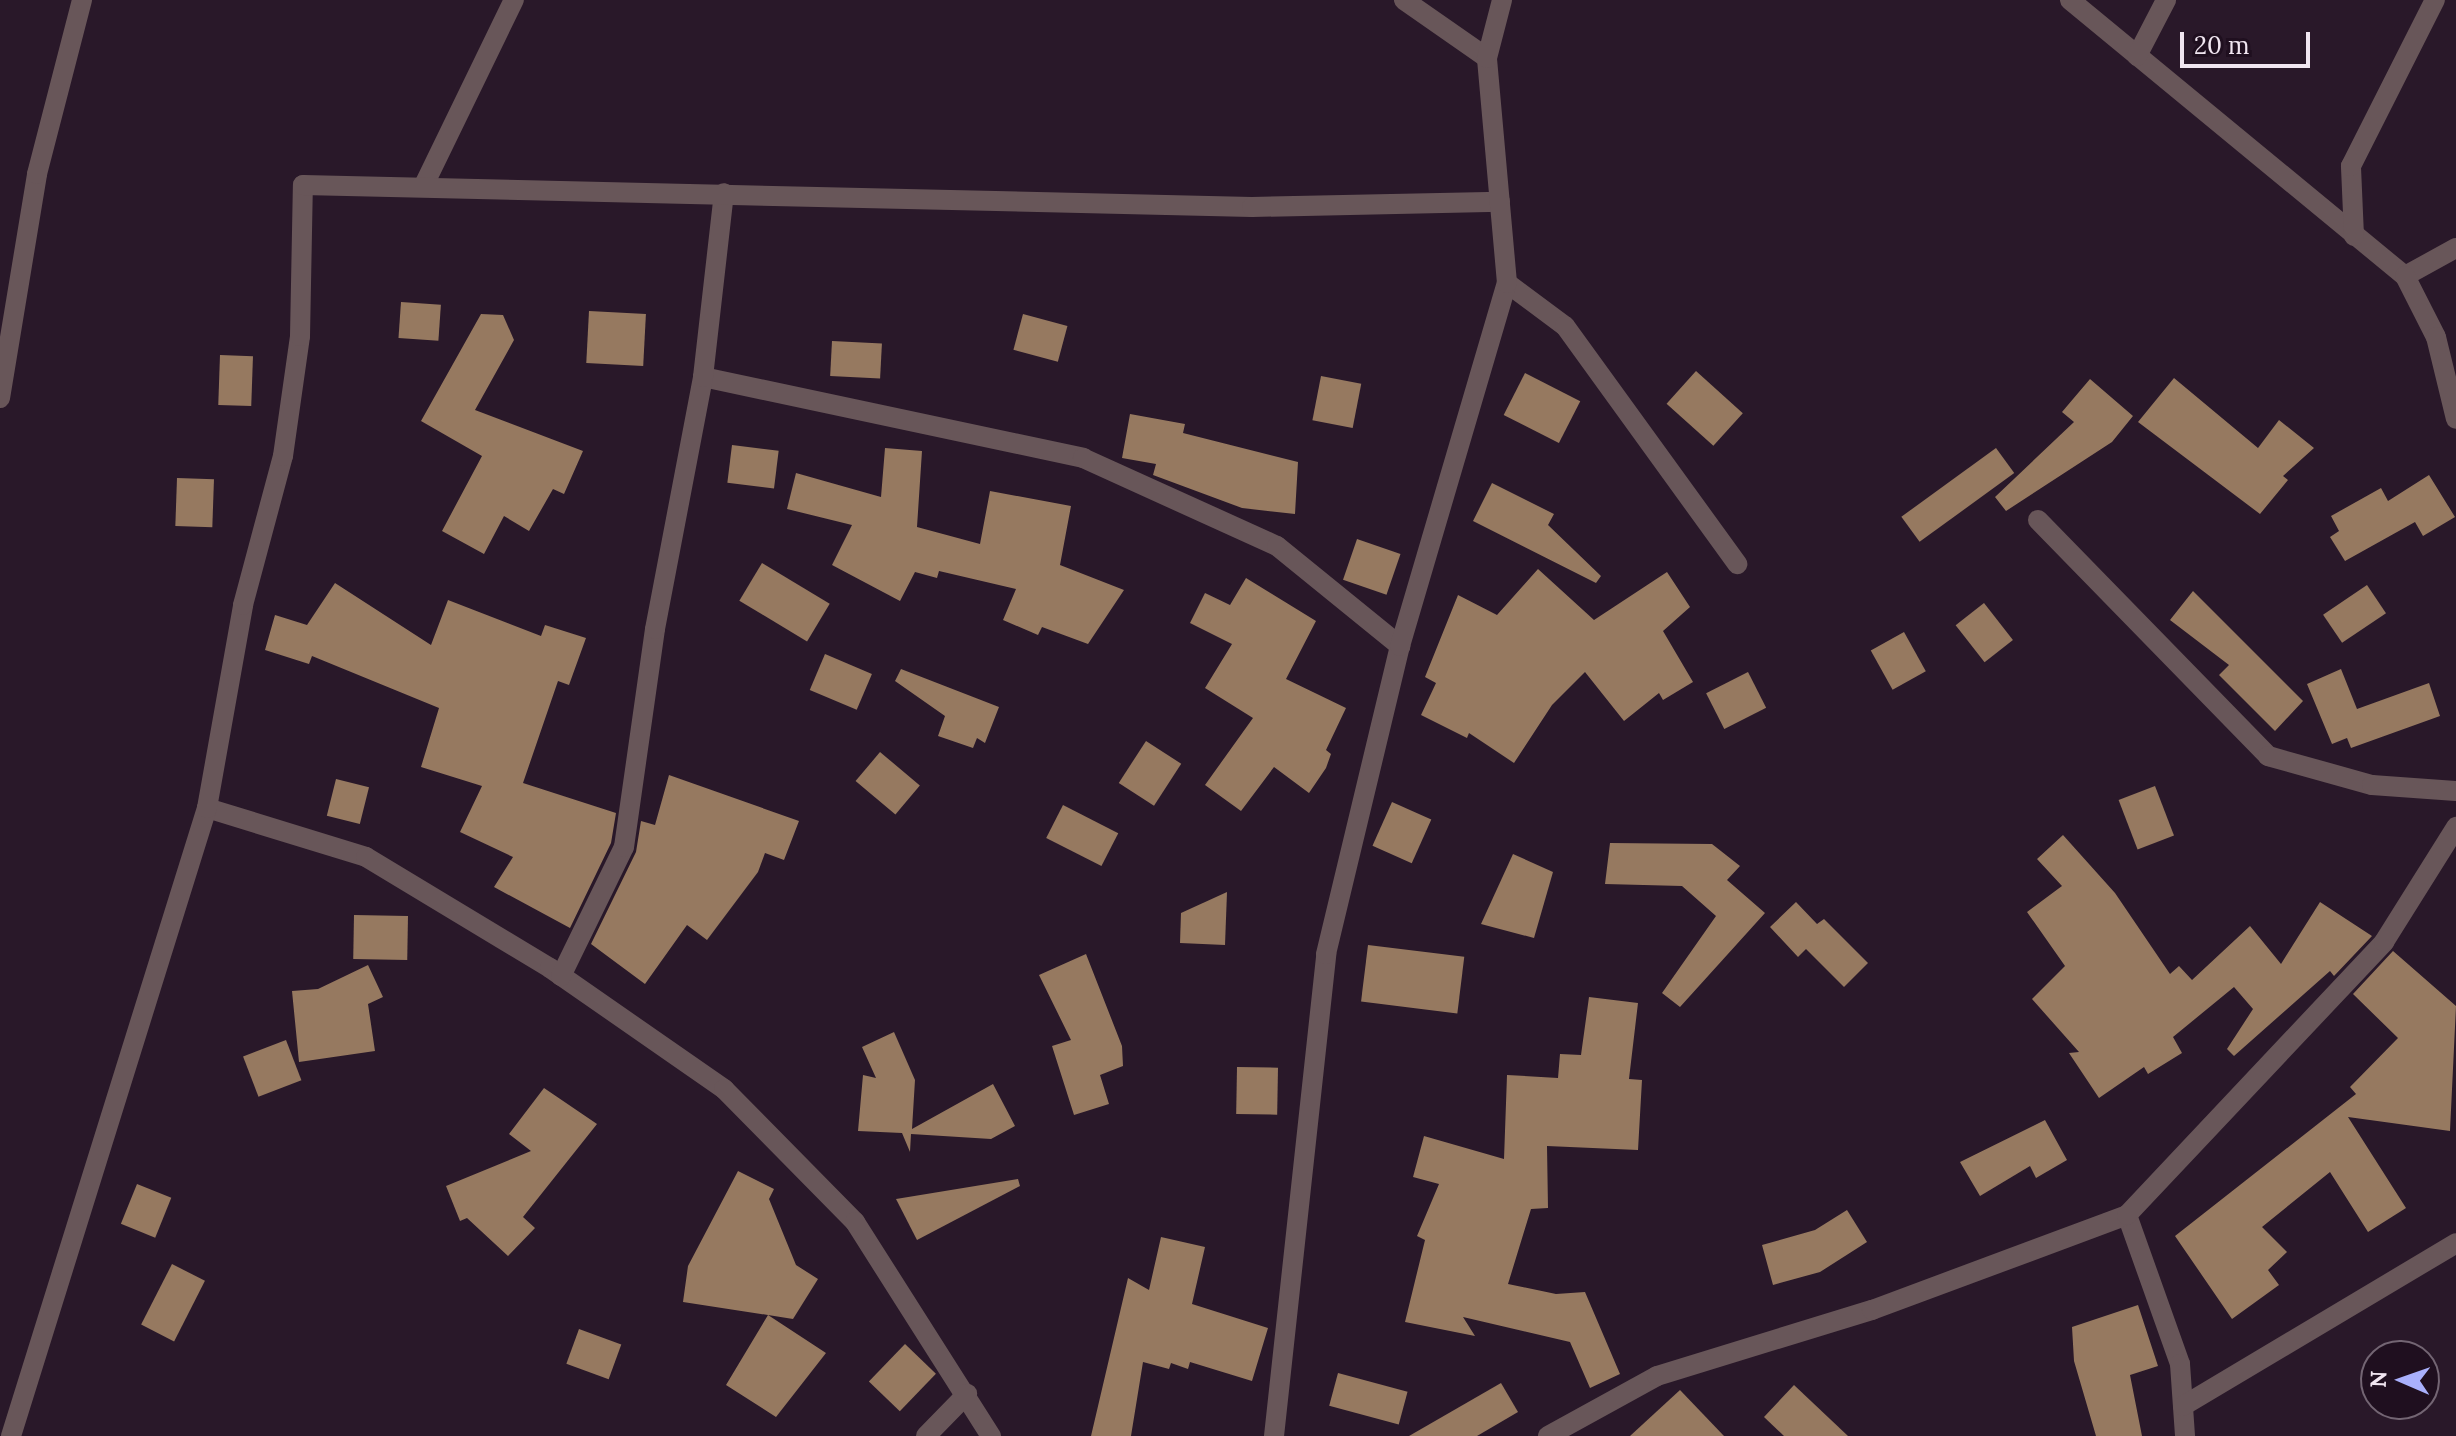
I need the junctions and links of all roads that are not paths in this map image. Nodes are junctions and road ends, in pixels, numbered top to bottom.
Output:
1 (82, 0) edge
2 (514, 0) edge
3 (1404, 0) edge
4 (1502, 0) edge
5 (2070, 0) edge
6 (2166, 0) edge
7 (2435, 0) edge
8 (2137, 56) junction
9 (1487, 58) junction
10 (423, 187) junction
11 (724, 193) junction
12 (1500, 202) junction
13 (2354, 236) junction
14 (2456, 248) edge
15 (2405, 276) junction
16 (1507, 283) junction
17 (703, 377) junction
18 (0, 398) edge
19 (2456, 419) edge
20 (2038, 520) dead end
21 (1737, 564) dead end
22 (1400, 646) junction
23 (2456, 791) edge
24 (207, 808) junction
25 (2456, 827) edge
26 (561, 976) junction
27 (2127, 1215) junction
28 (2456, 1243) edge
29 (967, 1394) junction
30 (2183, 1406) junction
31 (11, 1436) edge
32 (926, 1436) edge
33 (991, 1436) edge
34 (1274, 1436) edge
35 (1548, 1436) edge
36 (2185, 1436) edge

1 - 18 street
2 - 10 street
3 - 9 street
4 - 9 street
5 - 8 street
6 - 8 street
7 - 13 street
8 - 13 street
9 - 12 street
10 - 11 street
10 - 24 street
11 - 12 street
11 - 17 street
12 - 16 street
13 - 15 street
14 - 15 street
15 - 19 street
16 - 21 street
16 - 22 street
17 - 22 street
17 - 26 street
20 - 23 street
22 - 34 street
24 - 26 street
24 - 31 street
25 - 27 street
26 - 29 street
27 - 30 street
27 - 35 street
28 - 30 street
29 - 32 street
29 - 33 street
30 - 36 street

